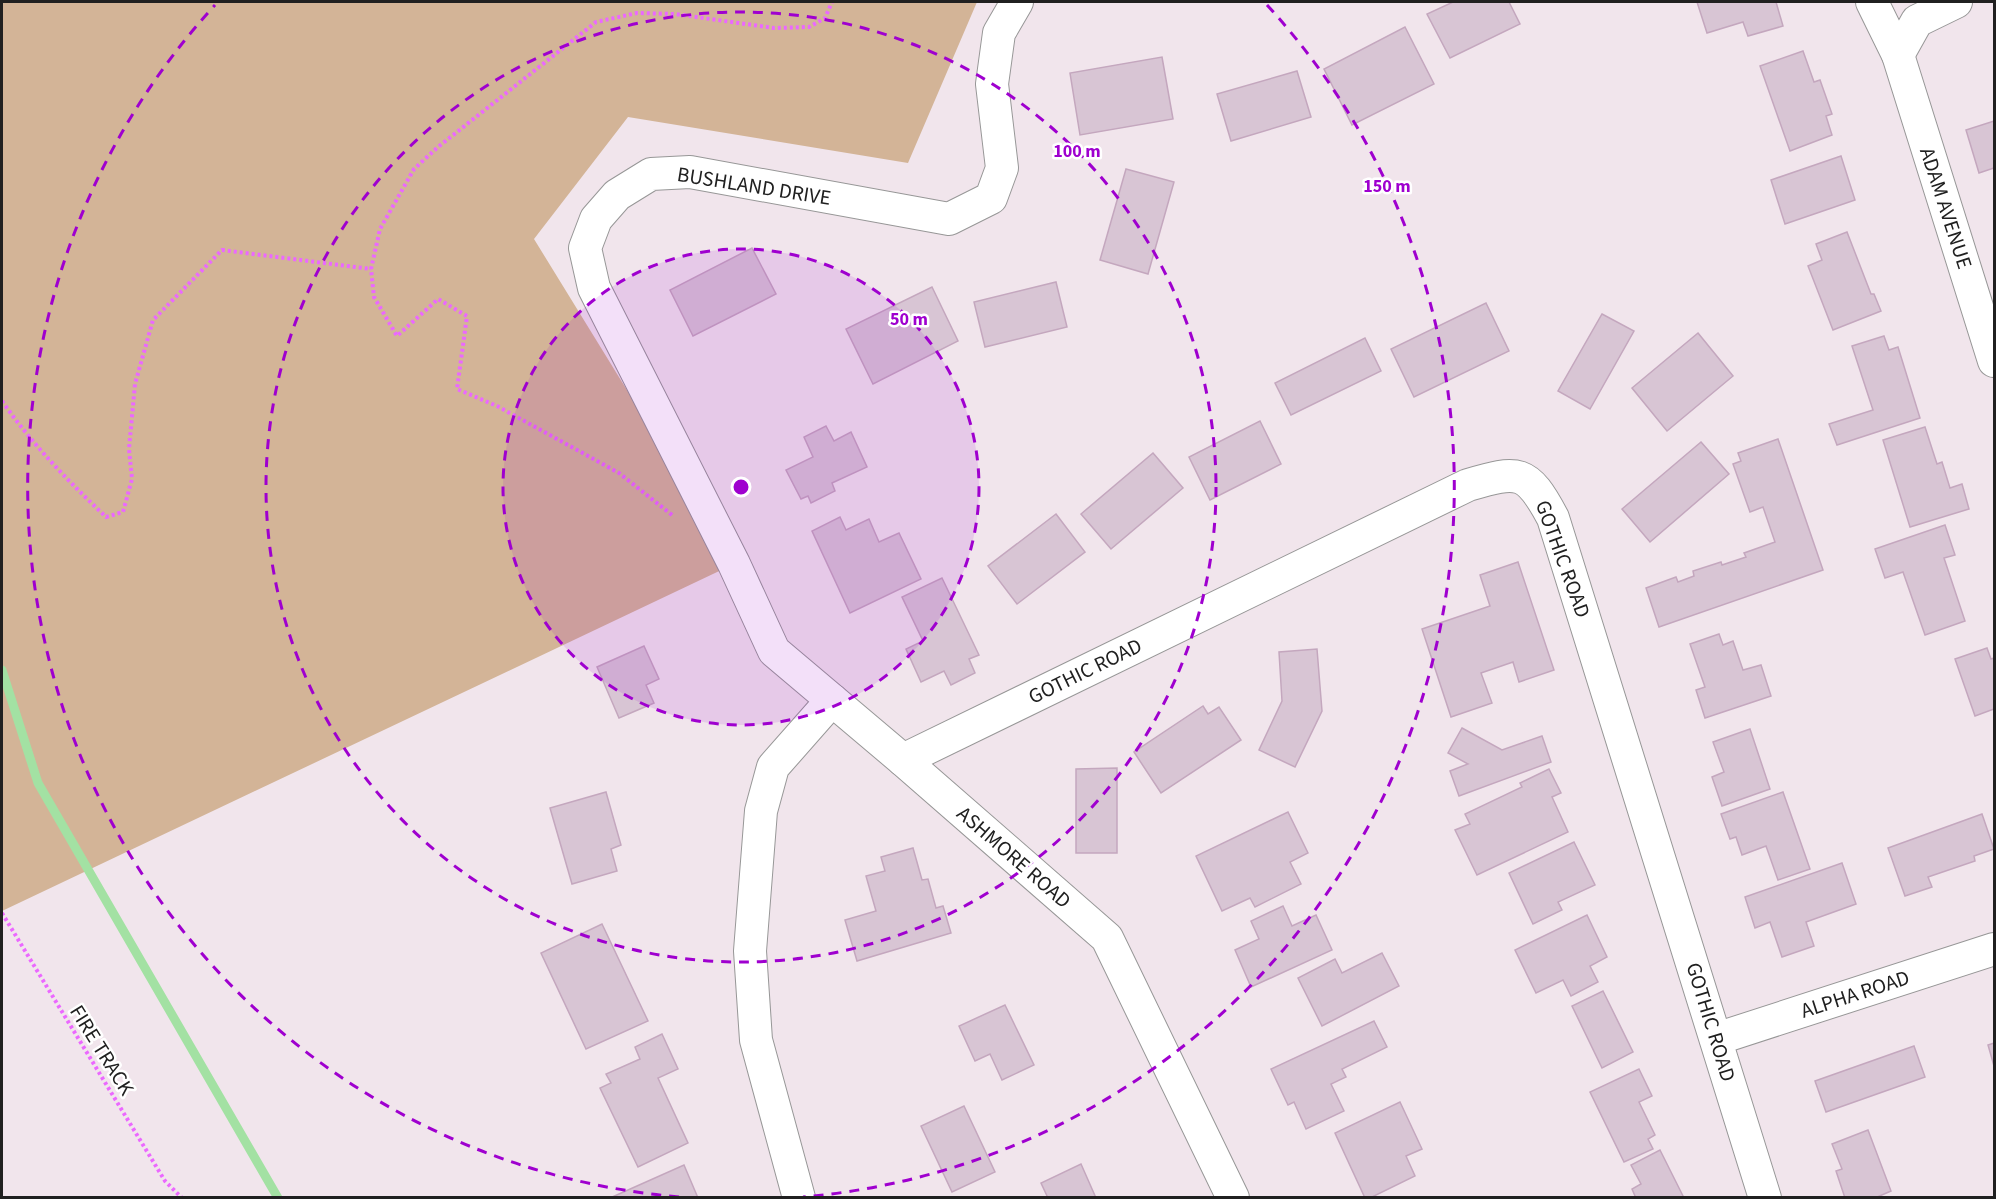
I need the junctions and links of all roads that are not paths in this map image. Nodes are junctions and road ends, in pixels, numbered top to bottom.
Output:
1 (1017, 2) edge
2 (1872, 2) edge
3 (1956, 2) edge
4 (1898, 55) junction
5 (1995, 361) edge
6 (734, 564) joint
7 (832, 700) junction
8 (903, 760) junction
9 (1995, 950) edge
10 (1716, 1039) junction
11 (799, 1197) edge
12 (1233, 1197) edge
13 (1765, 1197) edge

1 - 6 street, BUSHLAND DRIVE
2 - 4 street
3 - 4 street
4 - 5 street, ADAM AVENUE
6 - 7 street, ASHMORE ROAD
7 - 8 street, ASHMORE ROAD
7 - 11 street
8 - 10 street, GOTHIC ROAD
8 - 12 street, ASHMORE ROAD
9 - 10 street, ALPHA ROAD
10 - 13 street, GOTHIC ROAD

